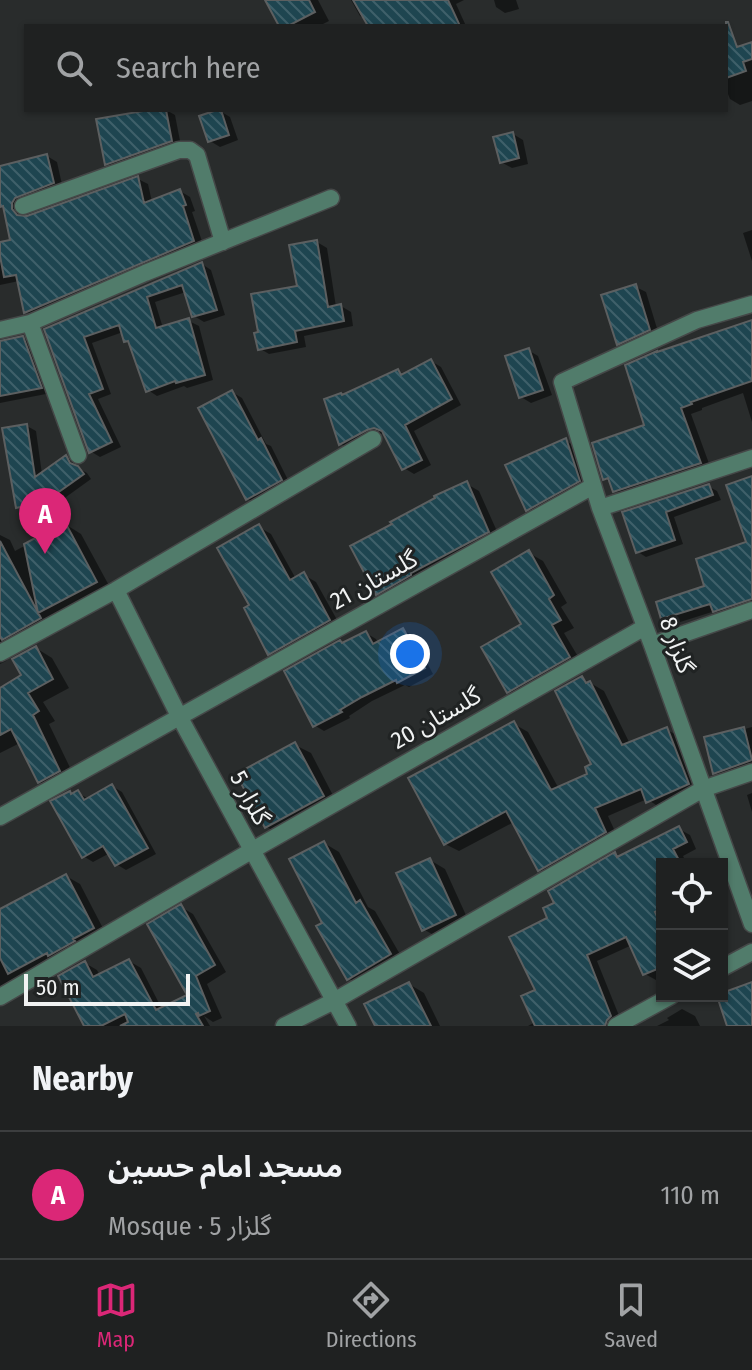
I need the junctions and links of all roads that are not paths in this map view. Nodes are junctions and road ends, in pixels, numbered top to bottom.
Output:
1 (331, 198) dead end
2 (23, 206) dead end
3 (223, 242) junction
4 (752, 304) edge
5 (30, 323) junction
6 (0, 330) edge
7 (373, 439) dead end
8 (78, 455) dead end
9 (752, 458) edge
10 (593, 486) junction
11 (600, 508) junction
12 (116, 590) junction
13 (752, 610) edge
14 (645, 627) junction
15 (652, 645) junction
16 (0, 653) edge
17 (179, 716) junction
18 (752, 772) edge
19 (703, 789) junction
20 (0, 817) edge
21 (251, 851) junction
22 (752, 922) edge
23 (752, 952) edge
24 (728, 965) edge
25 (0, 997) edge
26 (334, 1001) junction
27 (660, 1002) edge
28 (284, 1026) edge
29 (348, 1026) edge
30 (616, 1026) edge

1 - 3 street
2 - 3 street
3 - 5 street
4 - 10 street, گلزار 8
5 - 6 street
5 - 8 street
7 - 12 street
9 - 11 street
10 - 11 street, گلزار 8
10 - 17 street, گلستان 21
11 - 14 street, گلزار 8
12 - 16 street
12 - 17 street, گلزار 5
13 - 15 street
14 - 15 street, گلزار 8
14 - 21 street, گلستان 20
15 - 19 street, گلزار 8
17 - 20 street, گلستان 21
17 - 21 street, گلزار 5
18 - 19 street
19 - 22 street, گلزار 8
19 - 26 street
21 - 25 street, گلستان 20
21 - 26 street, گلزار 5
23 - 24 street
26 - 28 street
26 - 29 street, گلزار 5
27 - 30 street

